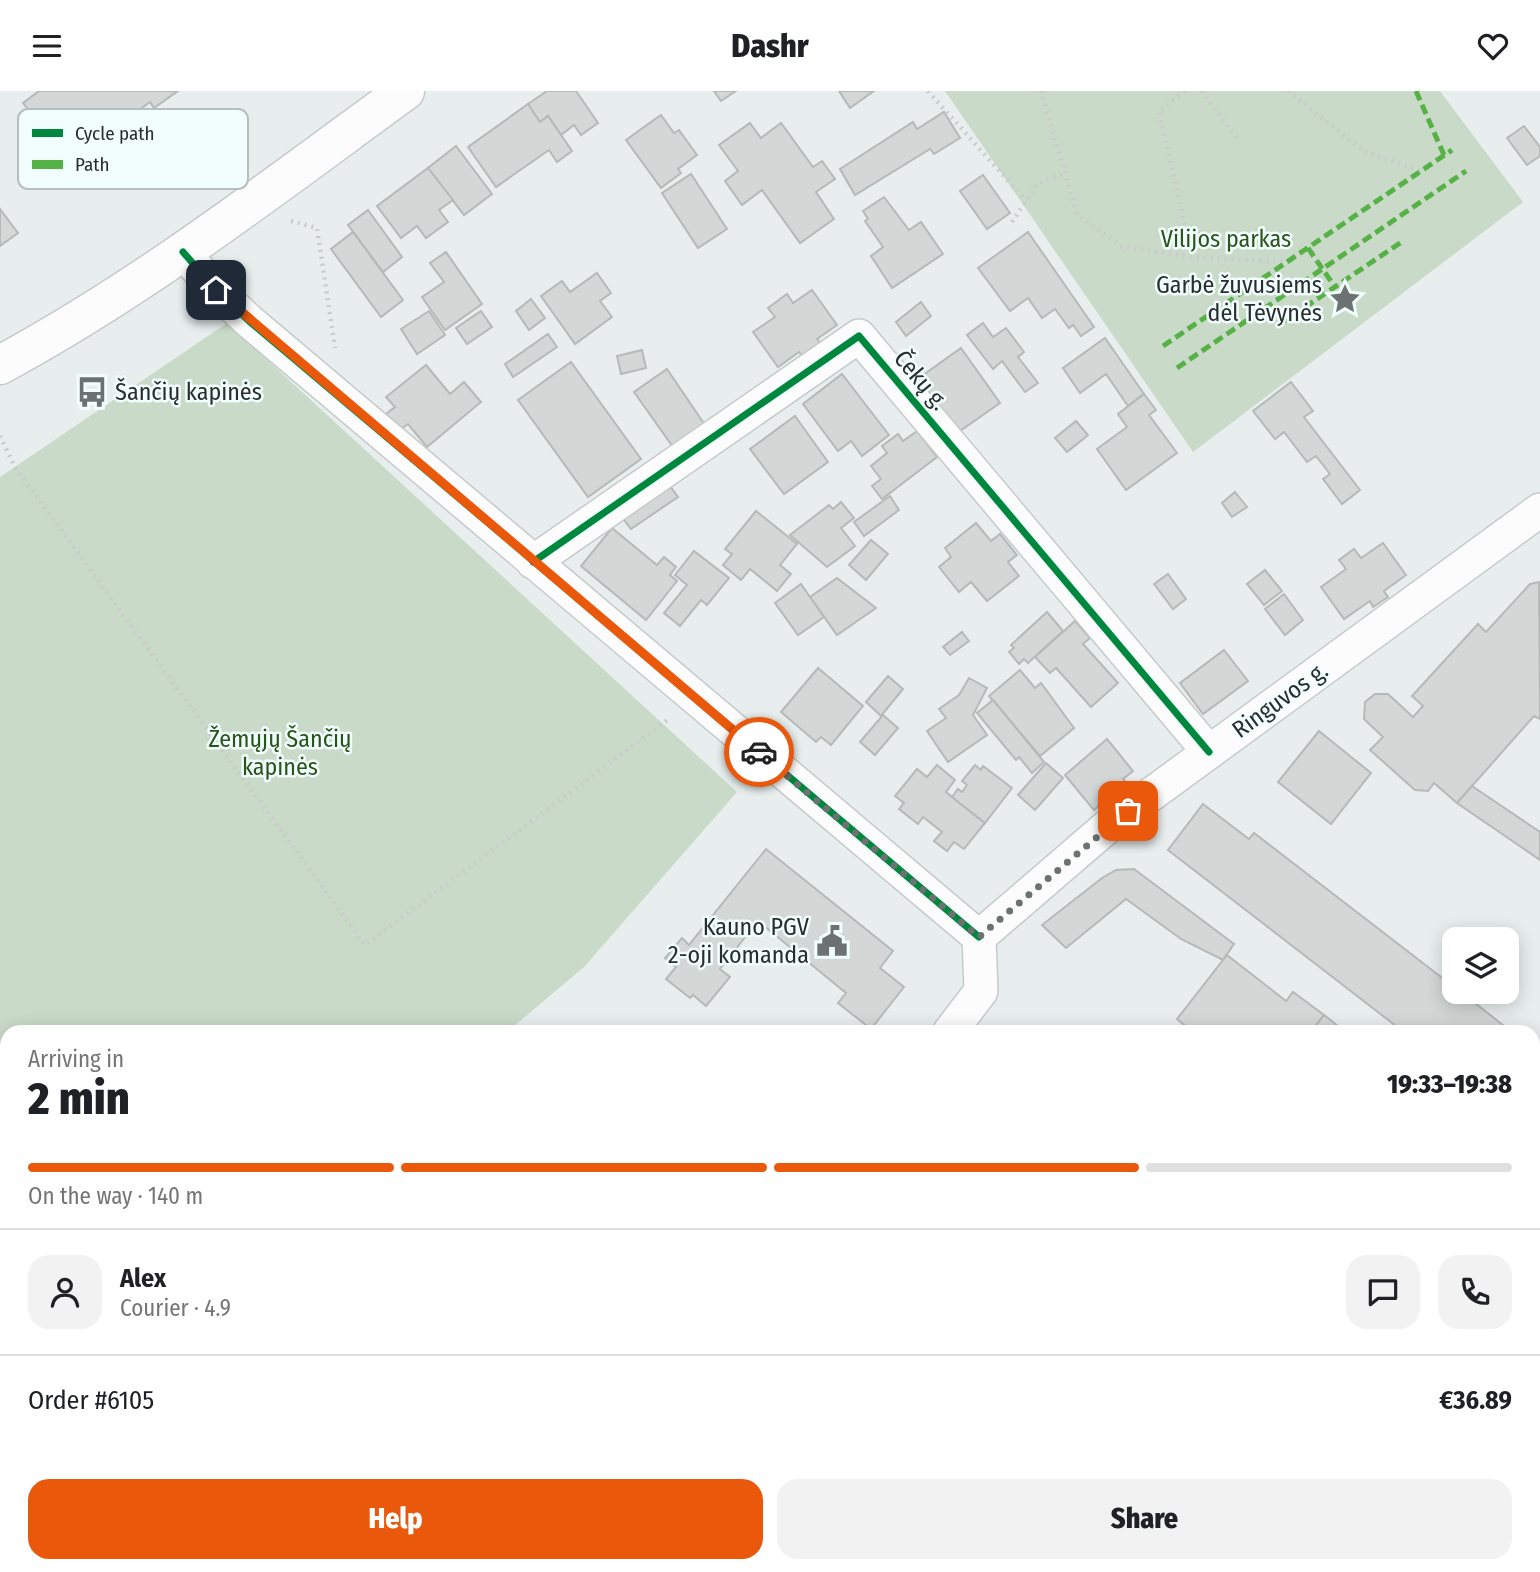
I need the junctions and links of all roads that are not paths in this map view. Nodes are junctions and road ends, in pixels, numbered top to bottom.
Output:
1 (405, 91) edge
2 (183, 252) junction
3 (0, 365) edge
4 (1540, 510) edge
5 (533, 562) junction
6 (1209, 752) junction
7 (979, 937) junction
8 (955, 1025) edge

1 - 2 main road
2 - 3 main road
2 - 5 street
4 - 6 street, Ringuvos g.
5 - 6 street, Čekų g.
5 - 7 street
6 - 7 street, Ringuvos g.
7 - 8 street

